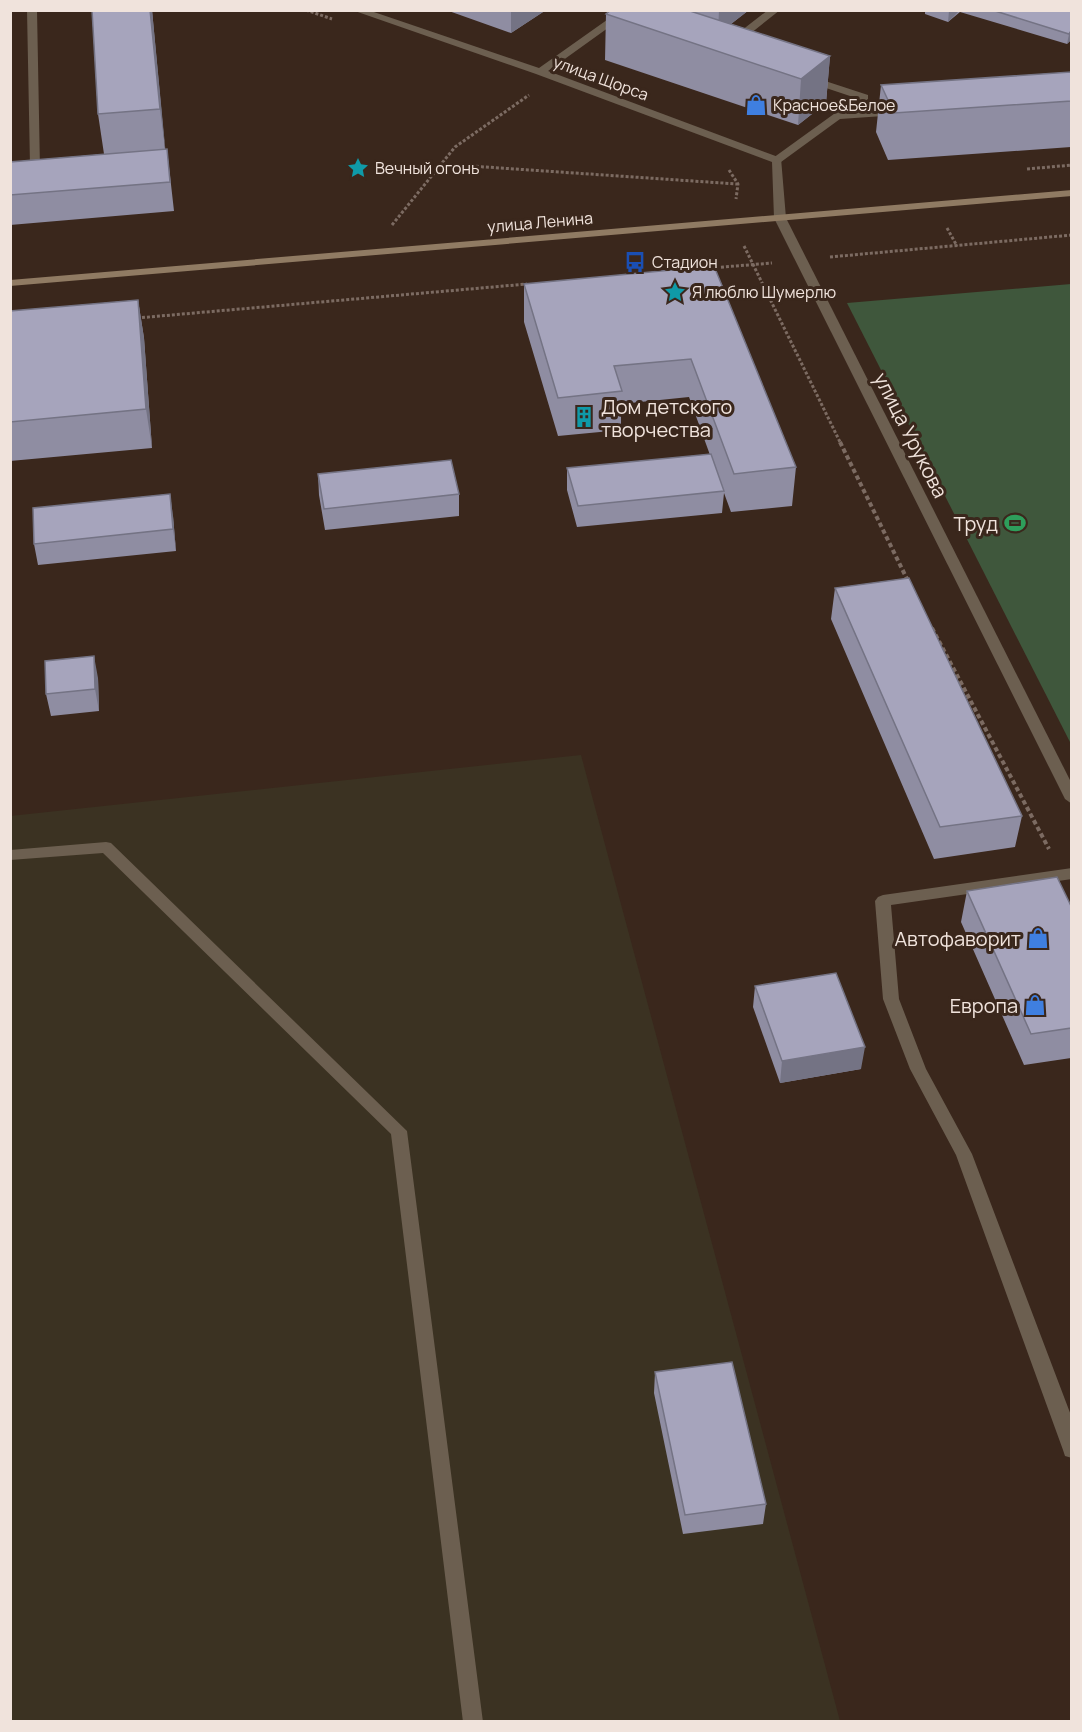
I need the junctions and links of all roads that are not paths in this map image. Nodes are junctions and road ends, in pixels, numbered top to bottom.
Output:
1 (32, 10) edge
2 (357, 10) edge
3 (628, 10) edge
4 (775, 10) edge
5 (732, 54) edge
6 (540, 72) junction
7 (798, 76) edge
8 (908, 111) edge
9 (837, 116) junction
10 (777, 159) junction
11 (10, 171) edge
12 (1071, 193) edge
13 (780, 218) junction
14 (10, 283) edge
15 (1071, 799) edge
16 (10, 855) edge
17 (1067, 874) edge
18 (1071, 1450) edge
19 (473, 1722) edge

1 - 11 street
2 - 6 street, улица Щорса
3 - 6 street
4 - 5 street
6 - 10 street, улица Щорса
7 - 9 street
8 - 9 street
9 - 10 street
10 - 13 street
12 - 13 main road, улица Ленина
13 - 14 main road, улица Ленина
13 - 15 street, улица Урукова
16 - 19 street
17 - 18 street

